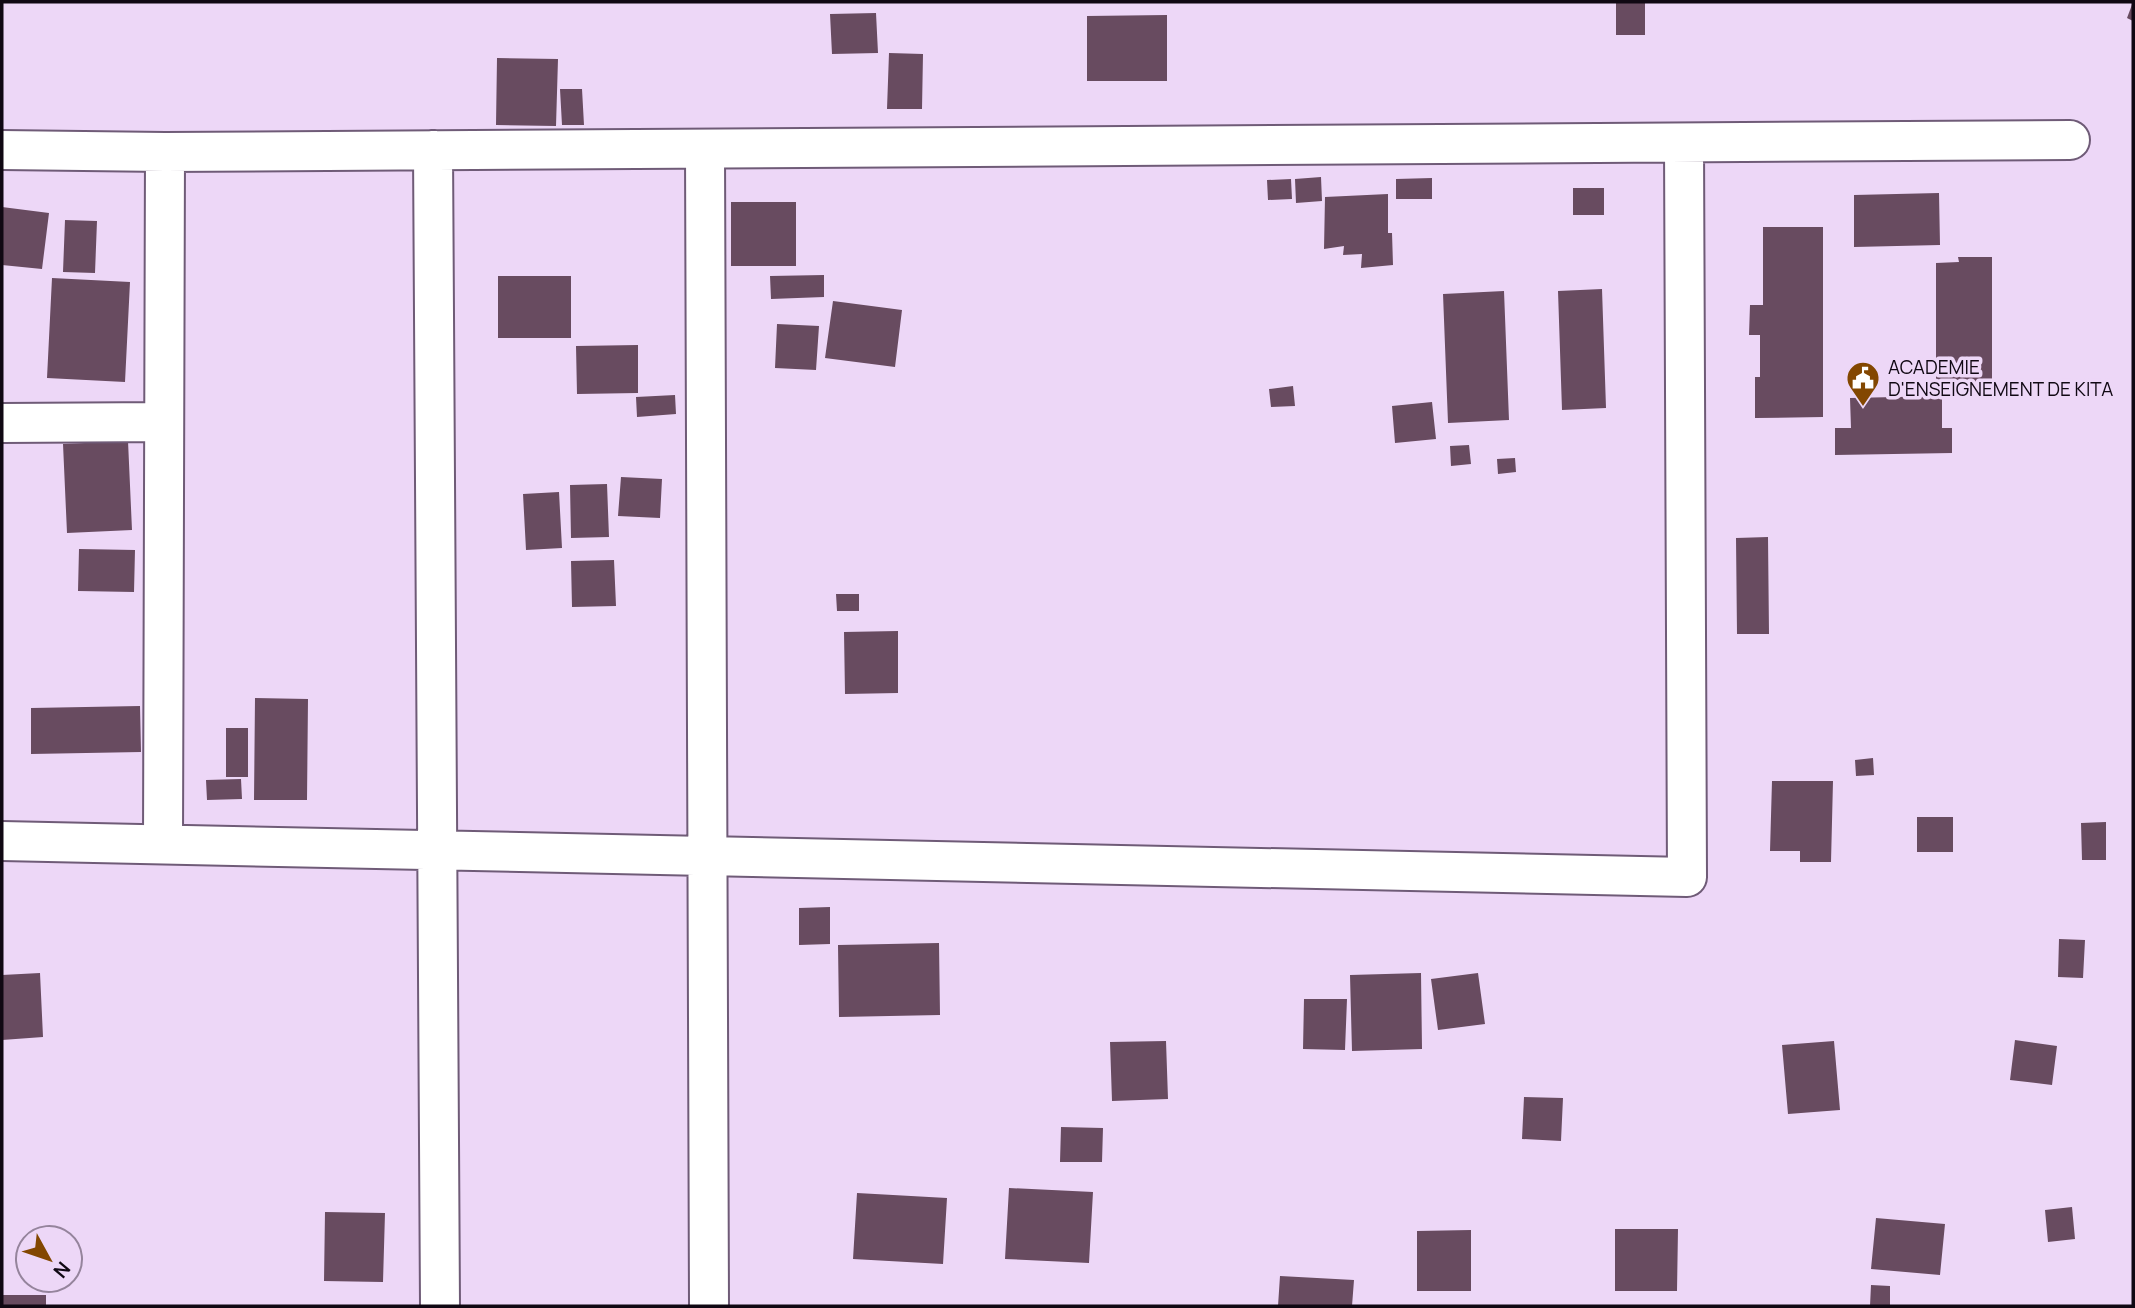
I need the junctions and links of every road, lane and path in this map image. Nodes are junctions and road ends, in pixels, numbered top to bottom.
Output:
1 (2070, 140) dead end
2 (1684, 143) junction
3 (705, 149) junction
4 (2, 150) edge
5 (433, 150) junction
6 (165, 152) junction
7 (164, 422) junction
8 (2, 423) edge
9 (2, 841) edge
10 (163, 844) junction
11 (437, 850) junction
12 (707, 856) junction
13 (440, 1306) edge
14 (709, 1306) edge

1 - 2 street
2 - 3 street
2 - 12 street
3 - 5 street
3 - 12 street
4 - 6 street
5 - 6 street
5 - 11 street
6 - 7 street
7 - 8 street
7 - 10 street
9 - 10 street
10 - 11 street
11 - 12 street
11 - 13 street
12 - 14 street

